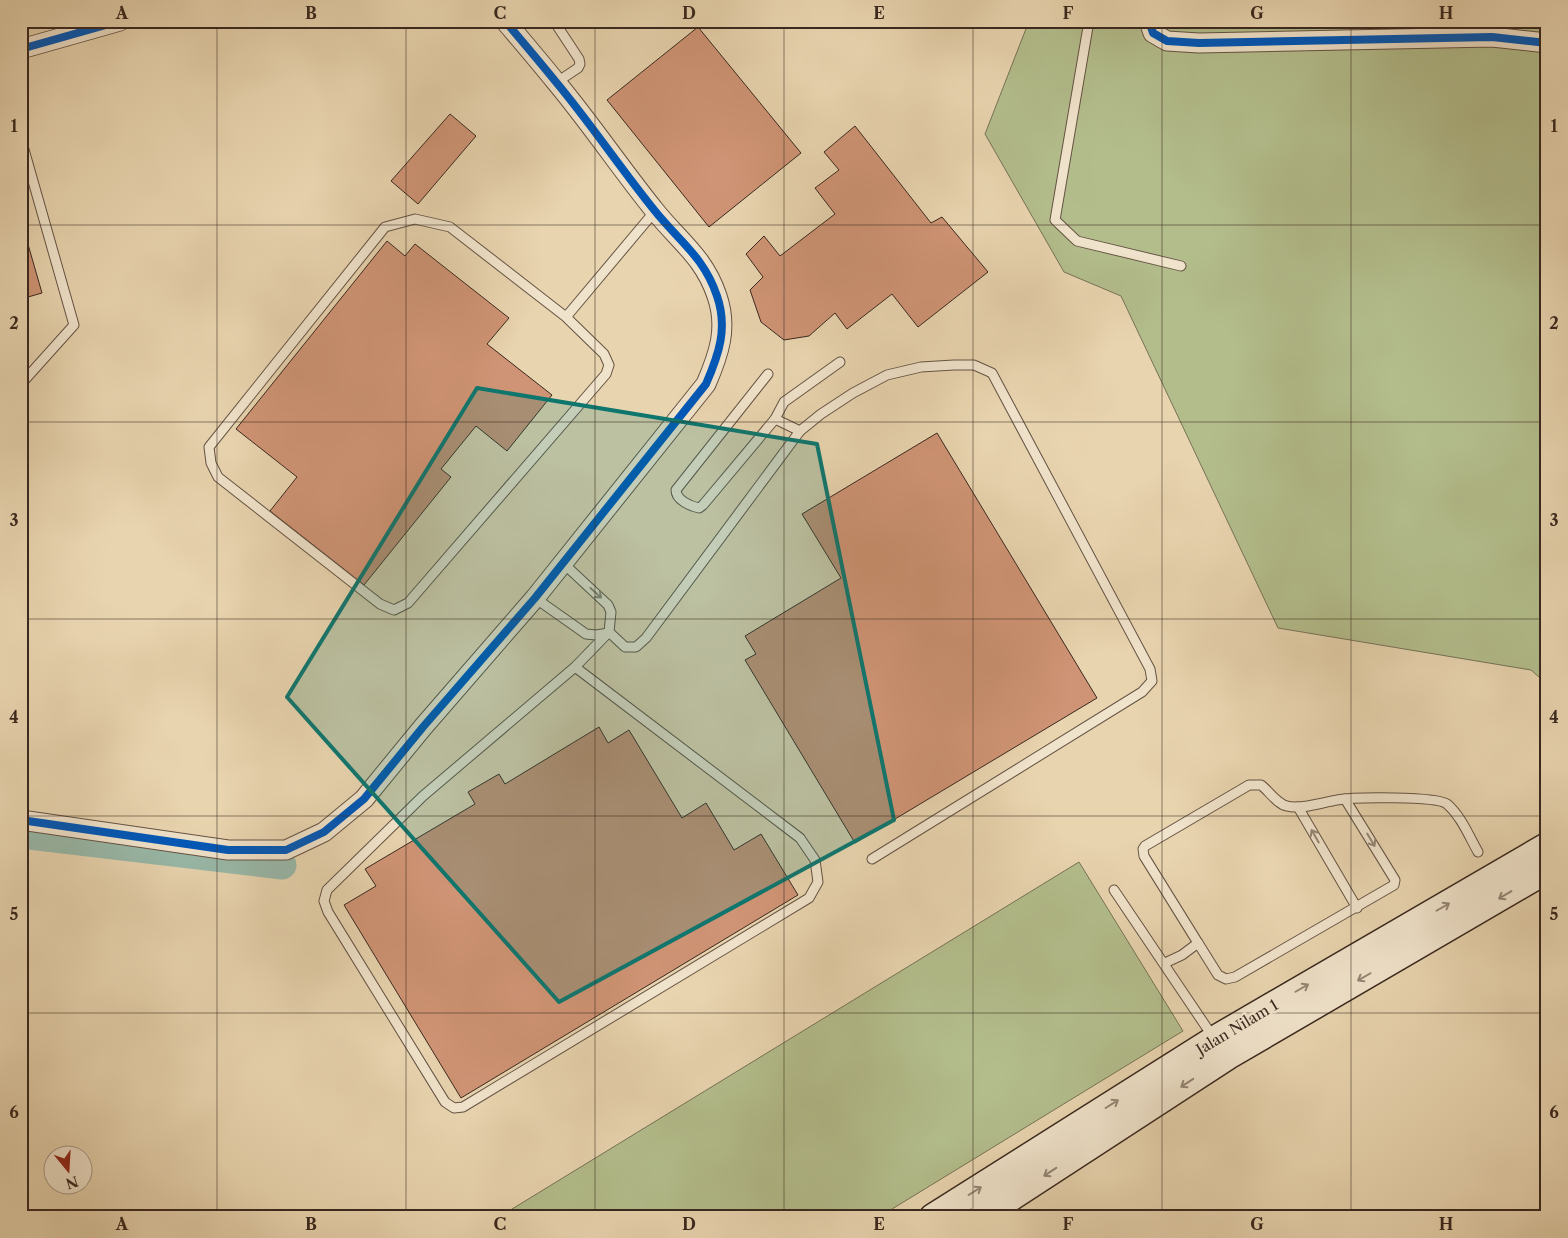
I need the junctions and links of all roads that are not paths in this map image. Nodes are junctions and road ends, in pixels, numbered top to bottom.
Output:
1 (505, 21) edge
2 (554, 21) edge
3 (1089, 21) edge
4 (1148, 21) edge
5 (111, 23) edge
6 (1547, 43) edge
7 (21, 49) edge
8 (557, 82) junction
9 (21, 140) edge
10 (655, 212) junction
11 (1181, 266) dead end
12 (566, 317) junction
13 (840, 362) dead end
14 (768, 374) dead end
15 (21, 384) edge
16 (775, 419) junction
17 (800, 431) junction
18 (563, 563) junction
19 (535, 598) junction
20 (609, 632) junction
21 (574, 667) junction
22 (1345, 799) junction
23 (1298, 807) junction
24 (21, 820) edge
25 (1547, 846) edge
26 (1478, 852) dead end
27 (872, 859) dead end
28 (1547, 870) edge
29 (1114, 890) dead end
30 (1357, 908) junction
31 (1198, 943) junction
32 (1165, 963) junction
33 (1221, 1048) junction
34 (933, 1217) edge
35 (981, 1217) edge

1 - 8 street
2 - 8 lane
3 - 11 lane
4 - 6 street
5 - 7 street
8 - 10 street
9 - 15 lane
10 - 12 lane
10 - 18 street
12 - 12 lane
13 - 16 lane
14 - 16 lane
16 - 17 lane
17 - 20 lane
17 - 27 lane
18 - 19 street
18 -> 20 lane
19 - 20 lane
19 - 24 street
20 - 21 lane
21 - 21 lane
22 - 23 lane
22 - 26 lane
22 -> 30 lane
30 -> 23 lane
23 - 31 lane
33 -> 25 main road, Jalan Nilam 1
28 -> 33 main road, Jalan Nilam 1
29 - 32 lane
30 - 31 lane
31 - 32 lane
32 - 33 lane
34 -> 33 main road, Jalan Nilam 1
33 -> 35 main road, Jalan Nilam 1

